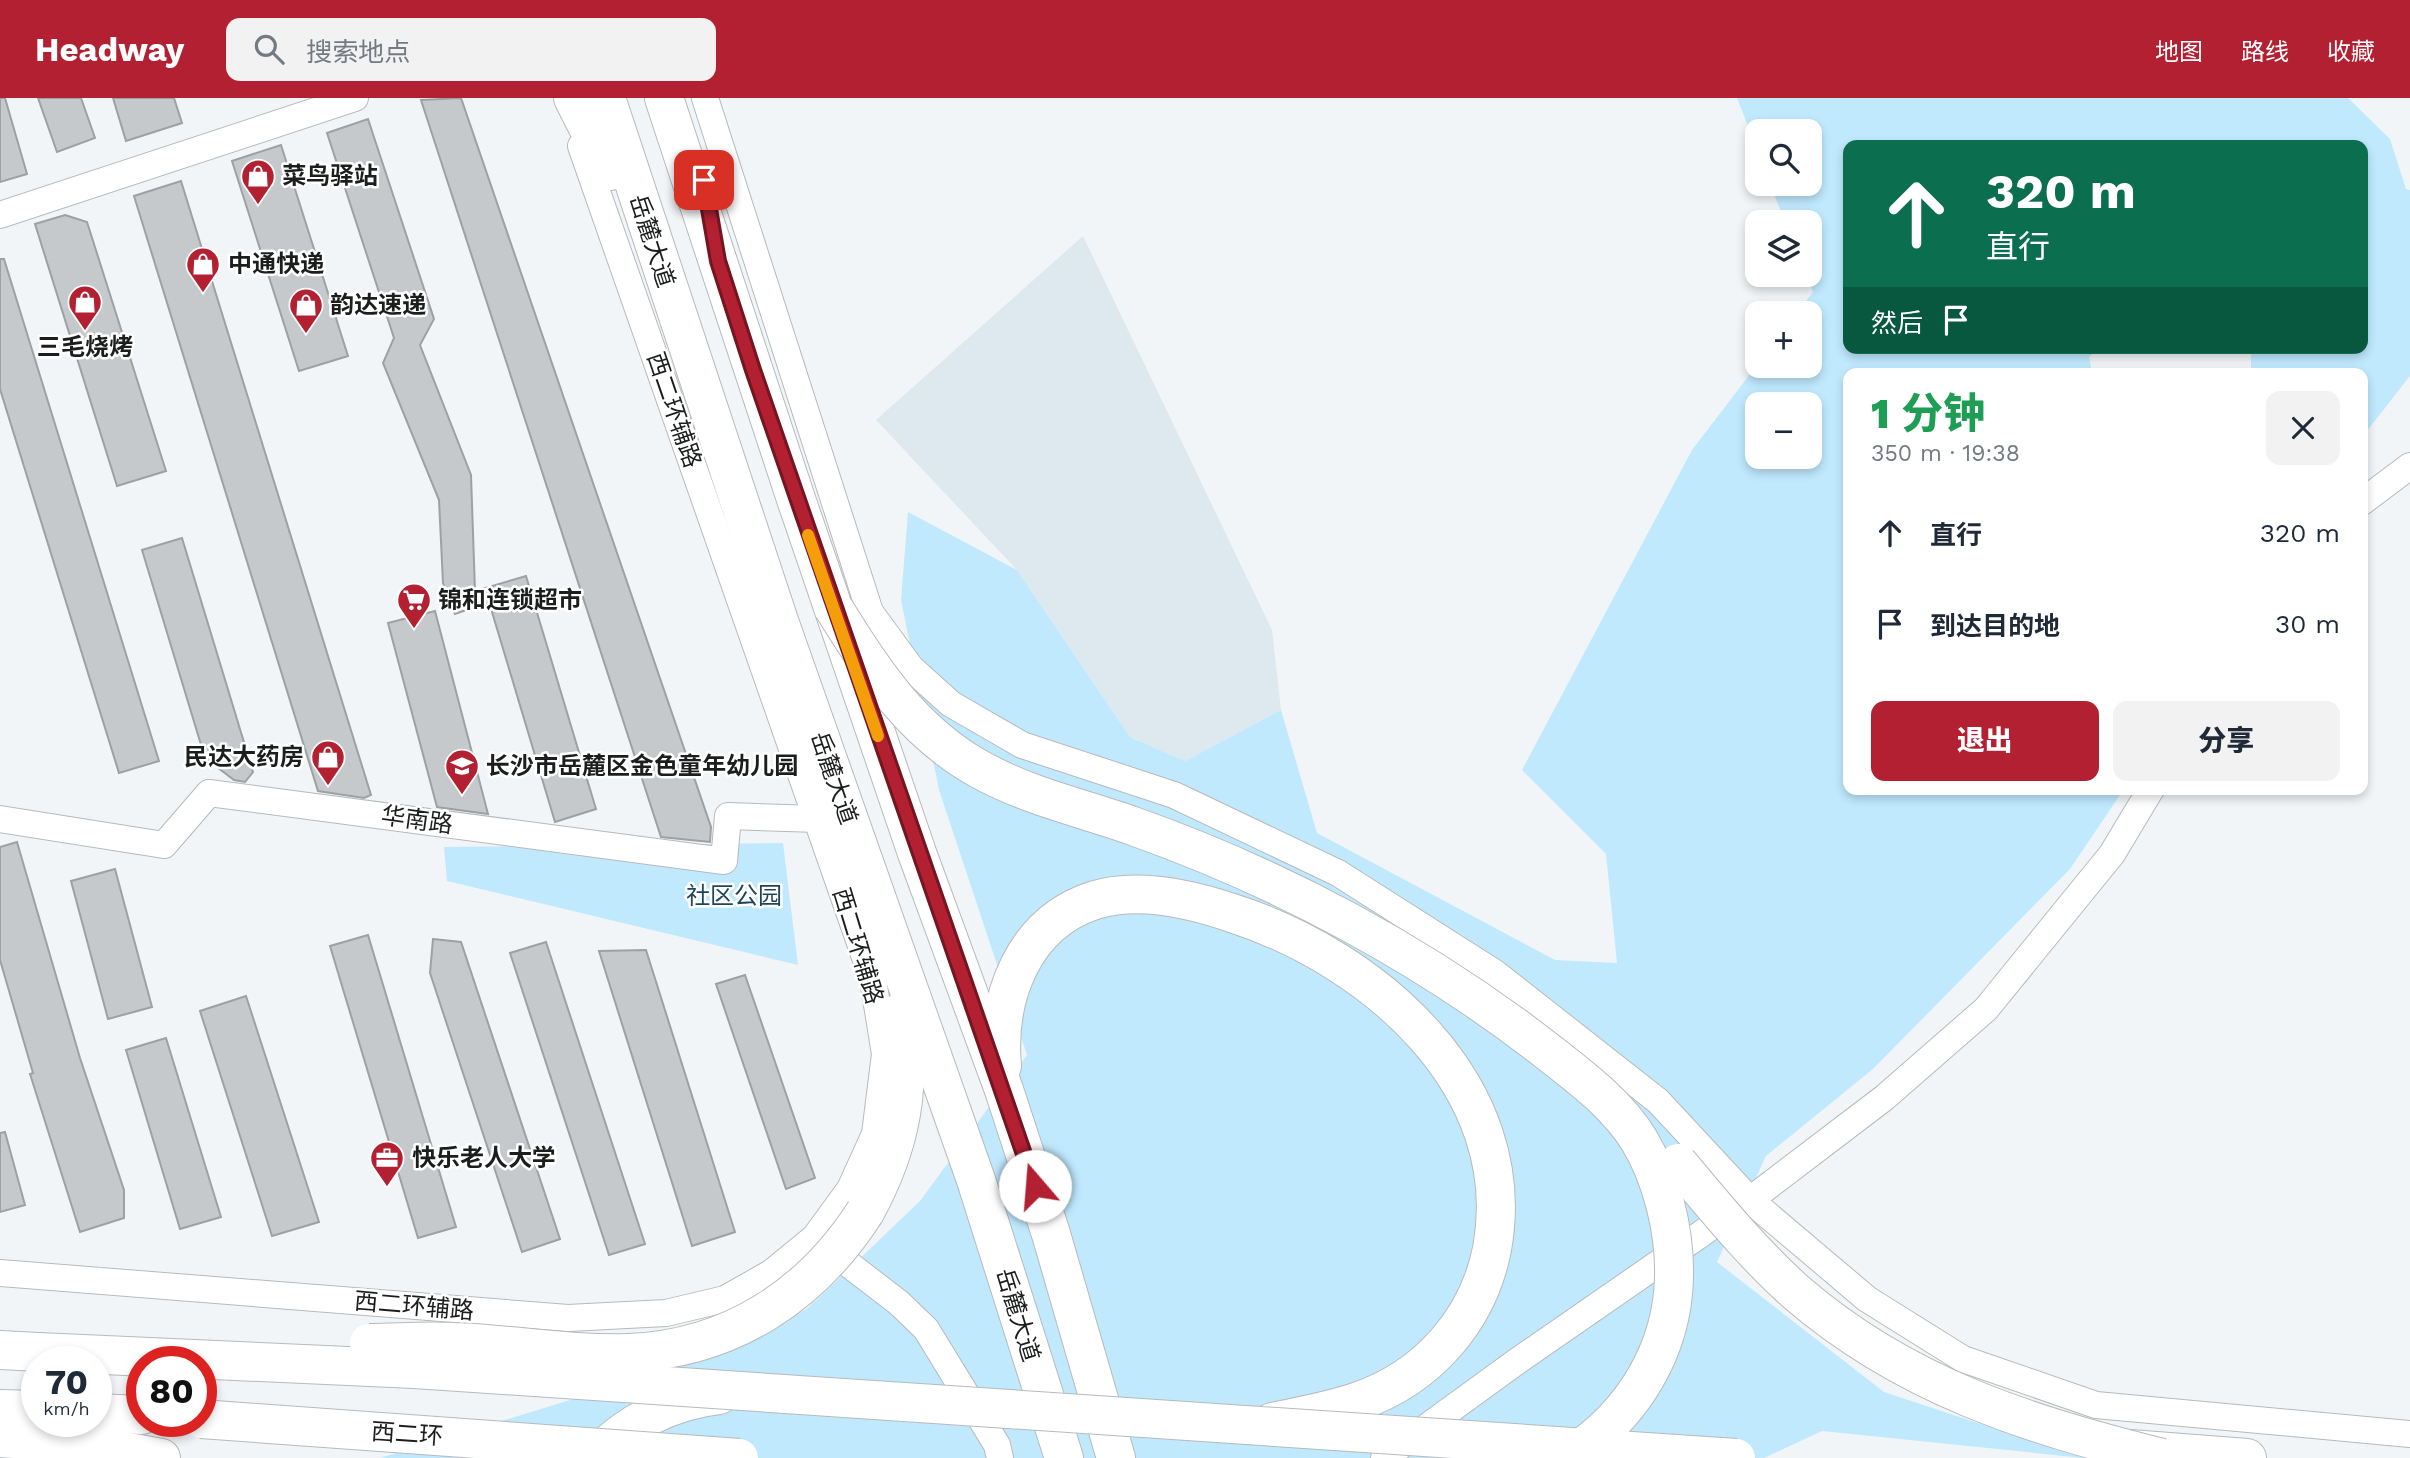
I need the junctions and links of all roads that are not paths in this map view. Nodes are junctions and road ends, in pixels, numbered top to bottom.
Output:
1 (355, 98) edge
2 (564, 98) edge
3 (573, 98) edge
4 (606, 98) edge
5 (664, 98) edge
6 (689, 98) edge
7 (705, 98) edge
8 (0, 215) edge
9 (718, 261) junction
10 (666, 282) junction
11 (2410, 466) edge
12 (2368, 498) edge
13 (833, 607) junction
14 (2147, 795) edge
15 (0, 819) edge
16 (818, 820) junction
17 (892, 939) junction
18 (1004, 1090) junction
19 (1604, 1097) junction
20 (1750, 1200) junction
21 (815, 1237) junction
22 (0, 1273) edge
23 (0, 1350) edge
24 (112, 1350) edge
25 (21, 1351) edge
26 (112, 1355) edge
27 (742, 1392) junction
28 (0, 1409) edge
29 (21, 1410) edge
30 (217, 1420) edge
31 (21, 1423) edge
32 (1263, 1424) junction
33 (0, 1426) edge
34 (2410, 1434) edge
35 (0, 1438) edge
36 (2124, 1449) junction
37 (161, 1458) edge
38 (594, 1458) edge
39 (739, 1458) edge
40 (1000, 1458) edge
41 (1064, 1458) edge
42 (1116, 1458) edge
43 (1384, 1458) edge
44 (1566, 1458) edge
45 (1736, 1458) edge
46 (2162, 1458) edge
47 (2247, 1458) edge

1 - 8 street
2 - 16 street, 西二环辅路
3 - 10 highway
4 - 10 highway, 岳麓大道
5 - 9 highway
6 - 9 highway
7 - 20 street
9 - 13 highway
10 - 17 highway, 岳麓大道
11 - 12 street
13 - 18 highway
13 - 19 highway, bridge
14 - 20 street
15 - 16 street, 华南路
16 - 21 street, 西二环辅路
17 - 24 highway, bridge
17 - 41 highway, 岳麓大道
18 - 32 highway
18 - 42 highway
19 - 36 highway, bridge
19 - 44 highway, bridge
20 - 34 street
20 - 43 street
21 - 22 street, 西二环辅路
21 - 40 street
23 - 25 highway
26 - 27 highway, bridge
27 - 32 highway, bridge
27 - 38 highway, bridge
28 - 29 highway
30 - 39 highway, 西二环, bridge
31 - 33 highway
32 - 45 highway, bridge
35 - 37 highway
36 - 46 highway, bridge
36 - 47 highway, bridge

